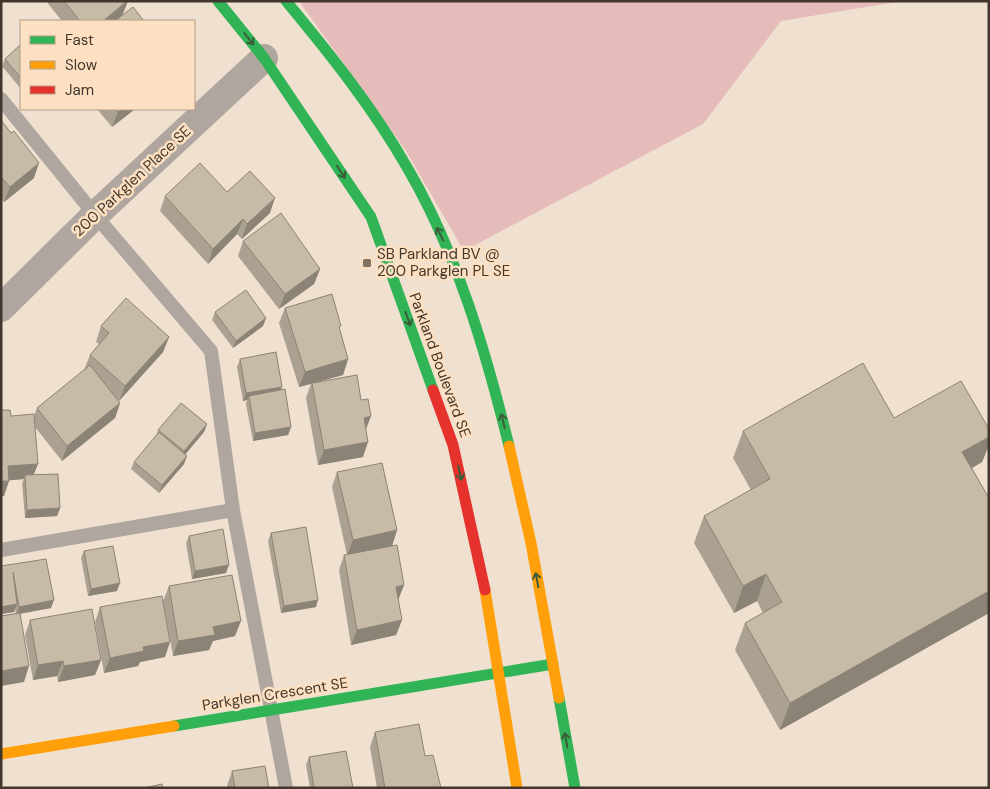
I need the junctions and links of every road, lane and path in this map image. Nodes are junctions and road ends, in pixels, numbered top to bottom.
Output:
1 (218, 1) edge
2 (286, 1) edge
3 (264, 58) junction
4 (1, 99) edge
5 (95, 215) junction
6 (1, 308) edge
7 (233, 510) junction
8 (1, 550) edge
9 (553, 664) junction
10 (499, 674) junction
11 (272, 709) junction
12 (1, 754) edge
13 (286, 788) edge
14 (517, 788) edge
15 (575, 788) edge

1 -> 3 street, Parkland Boulevard SE
9 -> 2 street
3 - 5 street, 200 Parkglen Place SE
3 -> 10 street, Parkland Boulevard SE
4 - 5 lane
5 - 6 street, 200 Parkglen Place SE
5 - 7 lane
7 - 8 lane
7 - 11 lane
9 - 10 street, Parkglen Crescent SE
15 -> 9 street
10 - 11 street, Parkglen Crescent SE
10 - 14 street, Parkland Boulevard SE
11 - 12 street, Parkglen Crescent SE
11 - 13 lane

